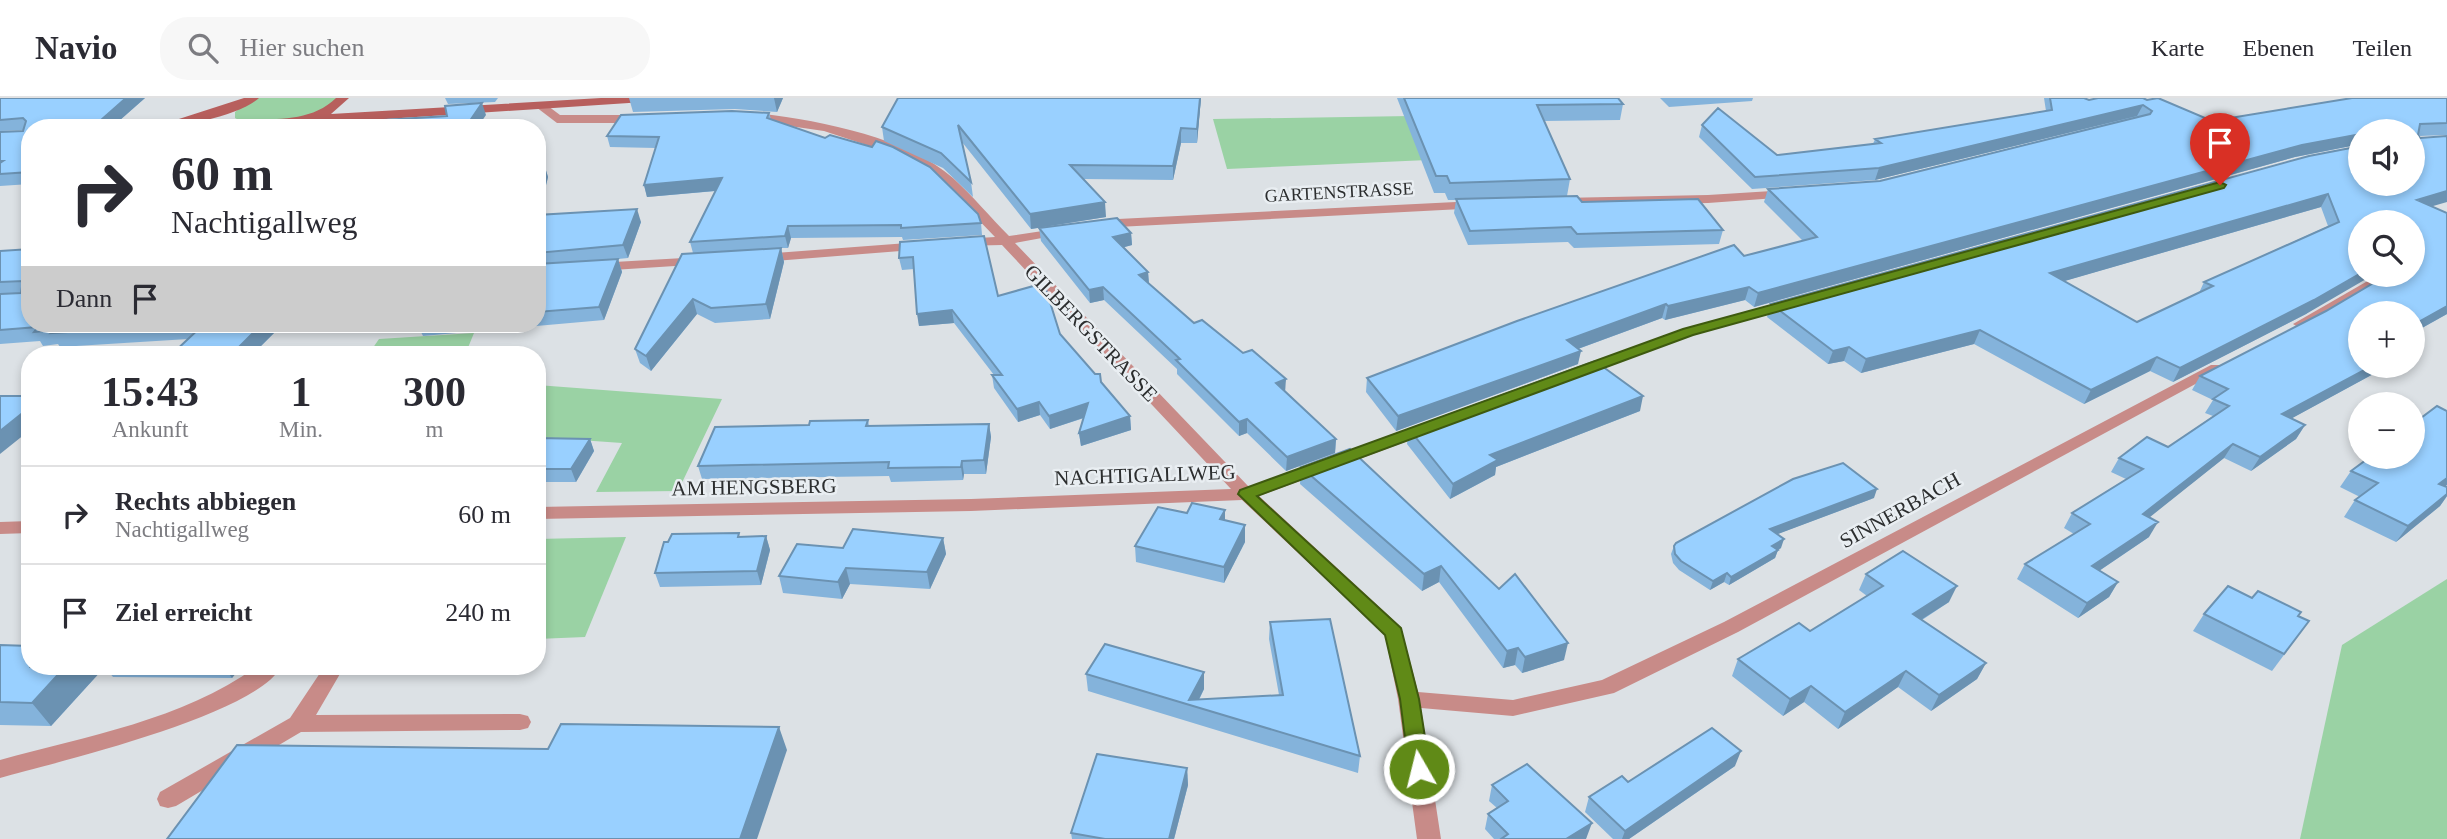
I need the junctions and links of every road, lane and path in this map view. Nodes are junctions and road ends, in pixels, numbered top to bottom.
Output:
1 (253, 98) edge
2 (659, 98) edge
3 (343, 99) edge
4 (240, 105) junction
5 (540, 105) junction
6 (433, 112) junction
7 (730, 117) edge
8 (189, 119) edge
9 (238, 119) edge
10 (304, 119) joint
11 (650, 119) edge
12 (1805, 192) edge
13 (1548, 203) edge
14 (1492, 205) edge
15 (1003, 241) junction
16 (749, 258) edge
17 (709, 261) edge
18 (577, 268) edge
19 (2368, 287) edge
20 (1808, 299) edge
21 (2289, 331) edge
22 (2230, 361) edge
23 (1571, 375) edge
24 (1441, 423) edge
25 (1246, 494) junction
26 (971, 505) joint
27 (546, 513) edge
28 (21, 527) edge
29 (0, 528) edge
30 (258, 675) edge
31 (330, 675) edge
32 (1409, 699) junction
33 (520, 722) dead end
34 (298, 724) junction
35 (0, 769) edge
36 (167, 799) dead end
37 (1429, 839) edge

1 - 4 main road
2 - 5 main road
3 - 6 main road
3 - 10 main road
4 - 8 main road
4 - 9 main road
5 - 6 main road
5 - 11 street
6 - 10 main road
7 - 15 street, GILBERGSTRASSE
12 - 13 street
14 - 15 street, GARTENSTRASSE
15 - 16 street, GARTENSTRASSE
15 - 25 street, GILBERGSTRASSE
17 - 18 street
19 - 21 street
20 - 23 street
22 - 32 street, SINNERBACH
24 - 25 street, NACHTIGALLWEG
25 - 26 street, NACHTIGALLWEG
25 - 32 street, GILBERGSTRASSE
26 - 27 street, AM HENGSBERG
28 - 29 street
30 - 35 street
31 - 34 street
32 - 37 street, GILBERGSTRASSE
33 - 34 street
34 - 36 street

